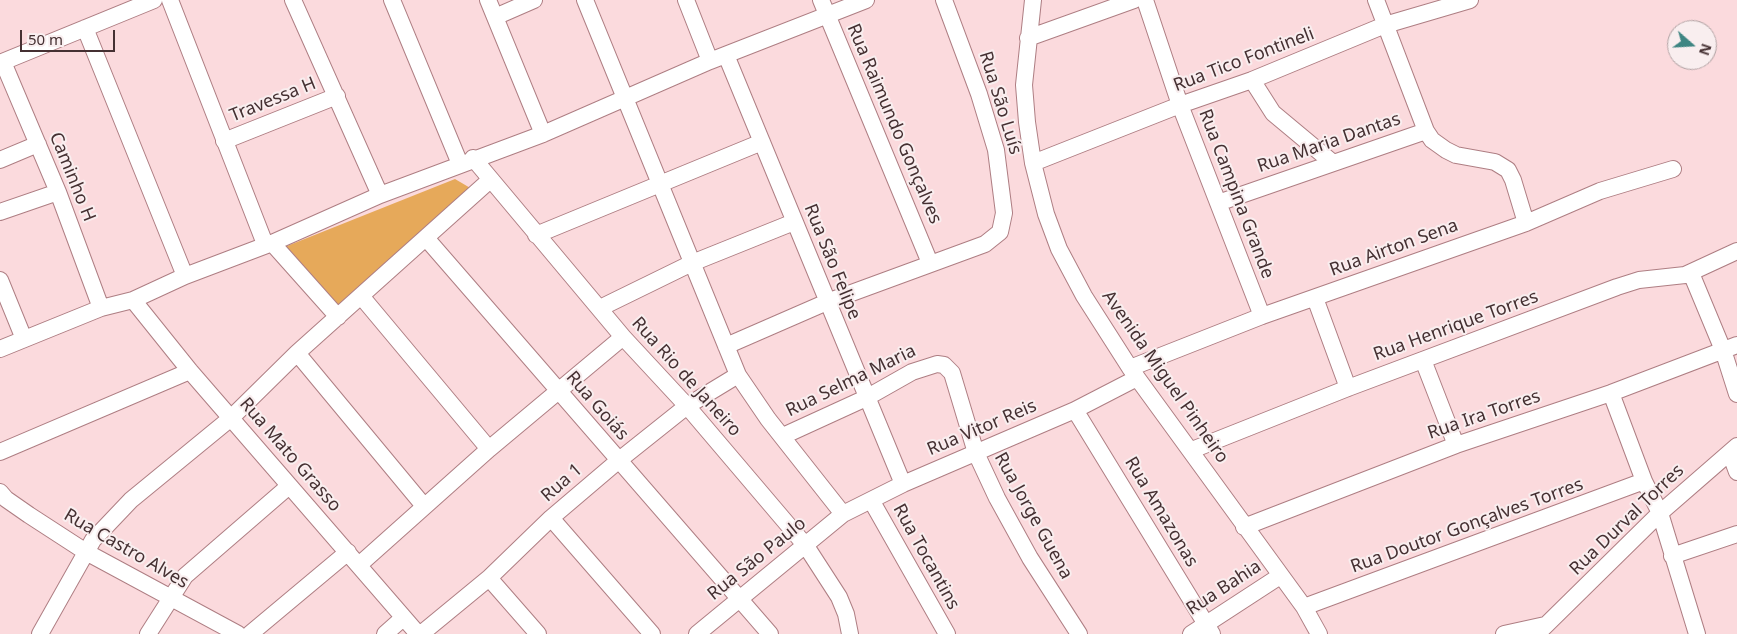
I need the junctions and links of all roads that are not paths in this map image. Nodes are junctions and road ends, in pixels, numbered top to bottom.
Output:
1 (154, 0) edge
2 (170, 0) edge
3 (293, 0) edge
4 (392, 0) edge
5 (488, 0) edge
6 (534, 0) edge
7 (585, 0) edge
8 (686, 0) edge
9 (866, 0) edge
10 (944, 0) edge
11 (1033, 0) edge
12 (1134, 0) edge
13 (1144, 0) edge
14 (1376, 0) edge
15 (1470, 0) edge
16 (824, 7) edge
17 (494, 17) junction
18 (1385, 26) junction
19 (85, 28) junction
20 (1028, 38) junction
21 (726, 55) junction
22 (710, 61) junction
23 (1, 63) edge
24 (1252, 80) junction
25 (337, 96) junction
26 (625, 96) junction
27 (1180, 105) junction
28 (1426, 131) junction
29 (543, 134) junction
30 (224, 141) junction
31 (762, 142) junction
32 (38, 144) junction
33 (0, 160) edge
34 (467, 161) junction
35 (1033, 163) junction
36 (1333, 163) junction
37 (1673, 170) dead end
38 (490, 180) junction
39 (659, 183) junction
40 (58, 192) junction
41 (380, 195) junction
42 (1218, 203) junction
43 (0, 212) edge
44 (794, 222) junction
45 (1526, 223) junction
46 (536, 235) junction
47 (426, 238) junction
48 (269, 244) junction
49 (1737, 251) edge
50 (692, 263) junction
51 (930, 263) junction
52 (1691, 273) junction
53 (185, 276) junction
54 (0, 280) edge
55 (362, 296) junction
56 (1316, 298) junction
57 (134, 300) junction
58 (827, 302) junction
59 (101, 308) junction
60 (600, 308) junction
61 (1262, 316) junction
62 (338, 317) junction
63 (623, 337) junction
64 (24, 339) junction
65 (726, 346) junction
66 (1730, 347) edge
67 (0, 349) edge
68 (297, 354) junction
69 (1424, 360) junction
70 (937, 364) joint
71 (190, 371) junction
72 (1133, 373) junction
73 (738, 375) junction
74 (1348, 388) junction
75 (558, 392) junction
76 (1611, 393) junction
77 (1737, 394) edge
78 (866, 398) junction
79 (687, 406) junction
80 (1075, 410) junction
81 (231, 418) junction
82 (782, 436) junction
83 (1456, 445) junction
84 (489, 449) junction
85 (1192, 450) junction
86 (1734, 450) edge
87 (0, 452) edge
88 (976, 452) junction
89 (618, 461) junction
90 (1737, 472) edge
91 (1644, 481) junction
92 (902, 484) junction
93 (290, 486) junction
94 (0, 492) edge
95 (871, 500) junction
96 (424, 506) junction
97 (1660, 513) junction
98 (843, 514) junction
99 (551, 518) junction
100 (1244, 527) junction
101 (1737, 534) edge
102 (806, 546) junction
103 (86, 552) junction
104 (348, 552) junction
105 (1672, 556) junction
106 (359, 565) junction
107 (1280, 576) junction
108 (489, 578) junction
109 (171, 596) junction
110 (739, 599) junction
111 (1304, 608) junction
112 (403, 618) junction
113 (1209, 629) edge
114 (1541, 630) edge
115 (40, 634) edge
116 (148, 634) edge
117 (238, 634) edge
118 (250, 634) edge
119 (385, 634) edge
120 (420, 634) edge
121 (538, 634) edge
122 (652, 634) edge
123 (697, 634) edge
124 (770, 634) edge
125 (850, 634) edge
126 (947, 634) edge
127 (1079, 634) edge
128 (1190, 634) edge
129 (1320, 634) edge
130 (1504, 634) edge
131 (1697, 634) edge

1 - 19 street
2 - 30 street
3 - 25 street
4 - 34 street, Rua Rio de Janeiro
5 - 17 street
6 - 17 street
7 - 26 street
8 - 22 street
9 - 16 street
10 - 51 street, Rua São Luís
11 - 20 street, Avenida Miguel Pinheiro
12 - 20 street
13 - 27 street, Rua Campina Grande
14 - 18 street
15 - 18 street, Rua Tico Fontineli
16 - 21 street
16 - 51 street, Rua Raimundo Gonçalves
17 - 29 street
18 - 24 street, Rua Tico Fontineli
18 - 28 street
19 - 23 street
19 - 53 street
20 - 35 street, Avenida Miguel Pinheiro
21 - 22 street
21 - 31 street, Rua São Felipe
22 - 26 street
23 - 32 street, Caminho H
24 - 27 street, Rua Tico Fontineli
24 - 36 street
25 - 30 street, Travessa H
25 - 41 street
26 - 29 street
26 - 39 street
27 - 35 street, Rua Tico Fontineli
27 - 42 street, Rua Campina Grande
28 - 36 street, Rua Maria Dantas
28 - 45 street
29 - 34 street
30 - 48 street
31 - 39 street
31 - 44 street, Rua São Felipe
32 - 33 street
32 - 40 street, Caminho H
34 - 38 street, Rua Rio de Janeiro
34 - 41 street
35 - 72 street, Avenida Miguel Pinheiro
36 - 42 street, Rua Maria Dantas
37 - 45 street, Rua Airton Sena
38 - 46 street, Rua Rio de Janeiro
38 - 47 street
39 - 46 street
39 - 50 street
40 - 43 street
40 - 59 street, Caminho H
41 - 48 street
42 - 61 street, Rua Campina Grande
44 - 50 street
44 - 58 street, Rua São Felipe
45 - 56 street, Rua Airton Sena
46 - 60 street, Rua Rio de Janeiro
47 - 55 street
47 - 75 street, Rua Goiás
48 - 53 street
48 - 62 street
49 - 52 street, Rua Henrique Torres
50 - 60 street
50 - 65 street
51 - 58 street
52 - 66 street
52 - 69 street, Rua Henrique Torres
53 - 57 street
54 - 64 street
55 - 62 street
55 - 84 street
56 - 61 street, Rua Airton Sena
56 - 74 street
57 - 59 street
57 - 71 street, Rua Mato Grasso
58 - 65 street
58 - 78 street, Rua São Felipe
59 - 64 street
60 - 63 street, Rua Rio de Janeiro
61 - 72 street, Rua Airton Sena
62 - 68 street
63 - 75 street
63 - 79 street, Rua Rio de Janeiro
64 - 67 street
65 - 73 street
66 - 76 street, Rua Ira Torres
66 - 77 street
68 - 81 street
68 - 96 street
69 - 74 street, Rua Henrique Torres
69 - 83 street
70 - 78 street, Rua Selma Maria
70 - 88 street, Rua Jorge Guena
71 - 81 street, Rua Mato Grasso
71 - 87 street
72 - 80 street, Rua Vitor Reis
72 - 85 street, Avenida Miguel Pinheiro
73 - 79 street, Rua 1
73 - 82 street
74 - 85 street, Rua Henrique Torres
75 - 84 street
75 - 89 street, Rua Goiás
76 - 83 street, Rua Ira Torres
76 - 91 street
78 - 82 street, Rua Selma Maria
78 - 92 street, Rua São Felipe
79 - 89 street, Rua 1
79 - 102 street, Rua Rio de Janeiro
80 - 88 street, Rua Vitor Reis
80 - 113 street, Rua Amazonas
81 - 93 street, Rua Mato Grasso
81 - 103 street
82 - 98 street
83 - 100 street, Rua Ira Torres
84 - 96 street
85 - 100 street, Avenida Miguel Pinheiro
86 - 90 street
86 - 97 street, Rua Durval Torres
88 - 92 street, Rua Vitor Reis
88 - 127 street, Rua Jorge Guena
89 - 99 street, Rua 1
89 - 110 street, Rua Goiás
91 - 97 street
91 - 111 street, Rua Doutor Gonçalves Torres
92 - 95 street, Rua Vitor Reis
93 - 104 street, Rua Mato Grasso
93 - 109 street
94 - 103 street, Rua Castro Alves
95 - 98 street, Rua Vitor Reis
95 - 126 street, Rua Tocantins
96 - 106 street
97 - 105 street
97 - 114 street, Rua Durval Torres
98 - 102 street, Rua São Paulo
99 - 108 street, Rua 1
99 - 122 street
100 - 107 street, Avenida Miguel Pinheiro
101 - 105 street
102 - 110 street, Rua São Paulo
102 - 125 street, Rua Rio de Janeiro
103 - 109 street, Rua Castro Alves
103 - 115 street
104 - 106 street, Rua Mato Grasso
104 - 118 street
105 - 131 street
106 - 112 street, Rua Mato Grasso
107 - 111 street, Avenida Miguel Pinheiro
107 - 113 street, Rua Bahia
108 - 120 street, Rua 1
108 - 121 street
109 - 116 street
109 - 117 street, Rua Castro Alves
110 - 123 street, Rua São Paulo
110 - 124 street, Rua Goiás
111 - 129 street, Avenida Miguel Pinheiro
112 - 119 street
112 - 120 street, Rua Mato Grasso
113 - 128 street, Rua Bahia
114 - 130 street, Rua Durval Torres

